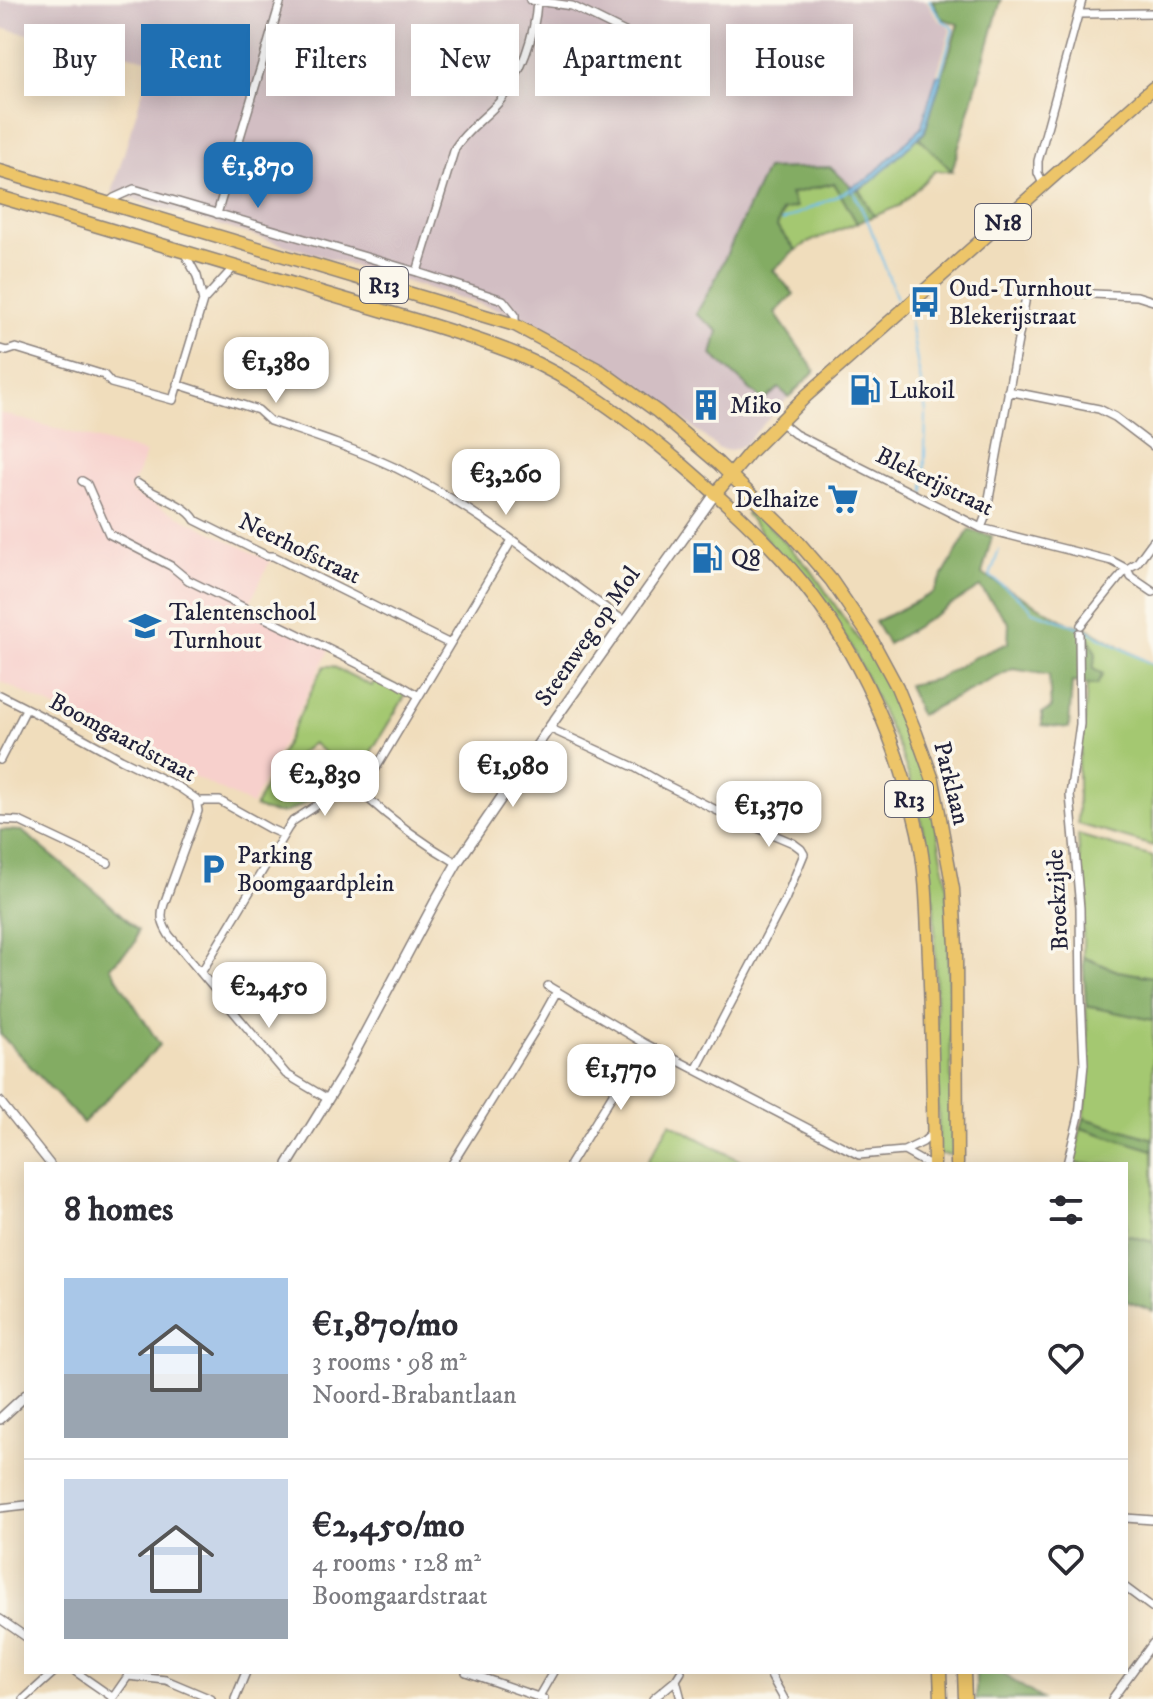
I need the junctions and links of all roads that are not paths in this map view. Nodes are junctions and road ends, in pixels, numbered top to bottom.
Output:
1 (281, 0) edge
2 (1082, 0) edge
3 (533, 1) edge
4 (1153, 13) edge
5 (1079, 14) junction
6 (608, 24) edge
7 (1153, 88) edge
8 (0, 171) edge
9 (1044, 186) junction
10 (0, 197) edge
11 (108, 203) junction
12 (217, 214) junction
13 (100, 226) junction
14 (183, 251) junction
15 (235, 266) junction
16 (417, 272) junction
17 (203, 301) junction
18 (1153, 301) edge
19 (515, 325) junction
20 (0, 349) edge
21 (177, 384) junction
22 (1008, 391) junction
23 (780, 422) junction
24 (1153, 446) edge
25 (731, 475) junction
26 (82, 481) dead end
27 (137, 483) dead end
28 (715, 494) junction
29 (981, 528) junction
30 (512, 540) junction
31 (1153, 541) edge
32 (1127, 569) junction
33 (1153, 592) edge
34 (624, 621) junction
35 (450, 644) junction
36 (0, 695) edge
37 (419, 696) junction
38 (26, 709) junction
39 (549, 728) junction
40 (0, 760) edge
41 (363, 790) junction
42 (198, 803) junction
43 (0, 820) edge
44 (284, 835) junction
45 (108, 863) dead end
46 (457, 863) junction
47 (201, 973) junction
48 (548, 986) dead end
49 (557, 991) junction
50 (644, 1043) junction
51 (696, 1070) junction
52 (328, 1099) junction
53 (0, 1101) edge
54 (933, 1132) junction
55 (904, 1151) junction
56 (859, 1155) junction
57 (48, 1162) edge
58 (289, 1162) edge
59 (453, 1162) edge
60 (571, 1162) edge
61 (855, 1162) edge
62 (923, 1162) edge
63 (934, 1162) edge
64 (957, 1162) edge
65 (1068, 1162) edge
66 (24, 1397) edge
67 (0, 1419) edge
68 (24, 1505) edge
69 (0, 1508) edge
70 (1128, 1518) edge
71 (1153, 1520) edge
72 (1128, 1589) edge
73 (1153, 1608) edge
74 (0, 1619) edge
75 (24, 1636) edge
76 (1153, 1643) edge
77 (52, 1674) edge
78 (79, 1674) edge
79 (245, 1674) edge
80 (472, 1674) edge
81 (552, 1674) edge
82 (770, 1674) edge
83 (940, 1674) edge
84 (964, 1674) edge
85 (168, 1676) edge
86 (678, 1676) edge
87 (112, 1698) edge
88 (540, 1698) edge
89 (24, 1699) edge
90 (211, 1699) edge
91 (235, 1699) edge
92 (653, 1699) edge
93 (681, 1699) edge
94 (784, 1699) edge
95 (941, 1699) edge
96 (965, 1699) edge
97 (1112, 1699) edge

1 - 12 street
2 - 5 street
3 - 6 street
3 - 16 street
4 - 5 street
5 - 9 street
7 - 9 main road, N18
8 - 11 main road, R13
9 - 23 main road, Steenweg op Mol / N18
10 - 13 main road, R13
11 - 12 street
11 - 13 main road
11 - 19 main road, R13
12 - 16 street
13 - 14 main road, R13
14 - 15 main road, R13
14 - 17 street
15 - 17 street
15 - 28 main road, R13
16 - 19 street
17 - 21 street
18 - 22 street
19 - 25 main road, R13
20 - 21 street
21 - 30 street
22 - 24 street
22 - 29 street
23 - 25 main road, Steenweg op Mol / N18
23 - 29 street, Blekerijstraat
25 - 28 main road, Steenweg op Mol / N18
25 - 64 main road, Parklaan / R13
26 - 37 street
27 - 35 street, Neerhofstraat
28 - 34 street, Steenweg op Mol
28 - 54 main road, Parklaan / R13
29 - 32 street, Blekerijstraat
30 - 34 street
30 - 35 street
31 - 32 street
32 - 33 street
32 - 65 street, Broekzijde
34 - 39 street, Steenweg op Mol
35 - 37 street
36 - 38 street, Boomgaardstraat
37 - 41 street
38 - 40 street
38 - 42 street, Boomgaardstraat
39 - 46 street, Steenweg op Mol
39 - 51 street
41 - 44 street
41 - 46 street
42 - 44 street, Boomgaardstraat
42 - 47 street, Boomgaardstraat
43 - 45 street
44 - 47 street
46 - 52 street, Steenweg op Mol
47 - 52 street, Boomgaardstraat
48 - 49 street
49 - 50 street
49 - 59 street
50 - 51 street
50 - 60 street
51 - 56 street
52 - 58 street, Steenweg op Mol
53 - 57 street
54 - 55 street
54 - 63 main road, Parklaan / R13
55 - 56 street
55 - 62 street
56 - 61 street
66 - 67 street
68 - 69 street
70 - 71 street
72 - 73 street
74 - 75 street
76 - 97 street
77 - 89 street
78 - 87 street
79 - 91 street
80 - 88 street
81 - 88 street
82 - 94 street
83 - 95 main road
84 - 96 main road
85 - 87 street
85 - 90 street
86 - 92 street
86 - 93 street

